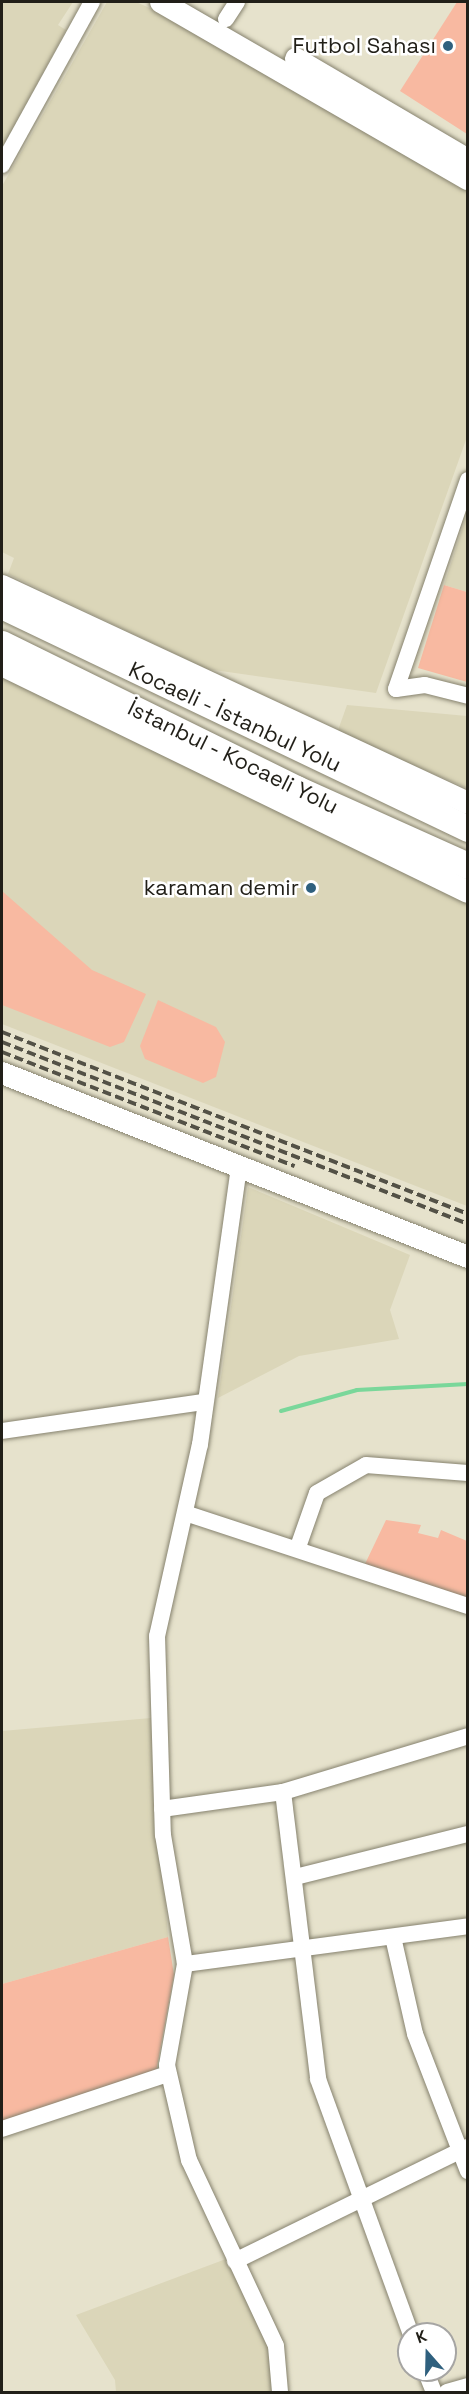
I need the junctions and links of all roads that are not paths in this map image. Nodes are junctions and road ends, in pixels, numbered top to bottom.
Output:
1 (92, 2) edge
2 (161, 2) edge
3 (195, 2) edge
4 (232, 10) edge
5 (468, 160) edge
6 (2, 165) edge
7 (468, 180) edge
8 (468, 480) edge
9 (2, 586) edge
10 (2, 606) edge
11 (2, 644) edge
12 (2, 665) edge
13 (468, 696) edge
14 (468, 803) edge
15 (468, 829) edge
16 (468, 866) edge
17 (468, 892) edge
18 (2, 1073) edge
19 (239, 1167) junction
20 (468, 1257) edge
21 (204, 1402) junction
22 (2, 1431) edge
23 (468, 1473) edge
24 (186, 1513) junction
25 (298, 1547) junction
26 (468, 1606) edge
27 (468, 1736) edge
28 (283, 1792) junction
29 (162, 1809) junction
30 (468, 1834) edge
31 (295, 1877) junction
32 (468, 1926) edge
33 (393, 1937) junction
34 (305, 1949) junction
35 (185, 1964) junction
36 (167, 2074) junction
37 (2, 2129) edge
38 (463, 2149) edge
39 (468, 2171) edge
40 (358, 2197) junction
41 (235, 2261) junction
42 (406, 2322) edge
43 (280, 2392) edge

1 - 6 street
2 - 7 main road
3 - 4 main road
4 - 5 main road
8 - 13 street
9 - 14 main road
10 - 15 highway, Kocaeli - İstanbul Yolu
11 - 16 highway, İstanbul - Kocaeli Yolu
12 - 17 main road
18 - 19 main road
19 - 20 main road
19 - 21 street
21 - 22 street
21 - 24 street
23 - 25 street
24 - 25 street
24 - 29 street
25 - 26 street
27 - 28 street
28 - 29 street
28 - 31 street
29 - 35 street
30 - 31 street
31 - 34 street
32 - 33 street
33 - 34 street
33 - 38 street
34 - 35 street
34 - 40 street
35 - 36 street
36 - 37 street
36 - 41 street
38 - 39 street
38 - 40 street
40 - 41 street
40 - 42 street
41 - 43 street

